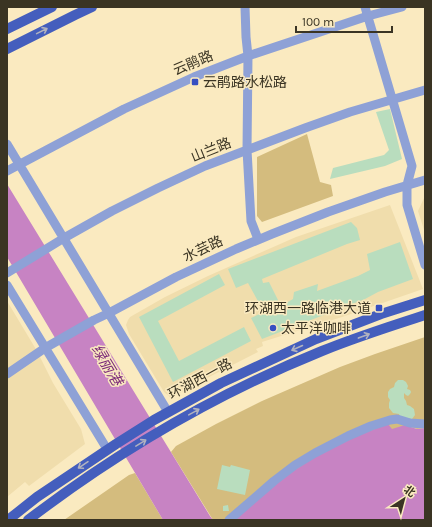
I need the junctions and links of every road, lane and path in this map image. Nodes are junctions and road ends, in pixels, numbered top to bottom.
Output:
1 (52, 7) edge
2 (92, 7) edge
3 (245, 7) edge
4 (402, 7) edge
5 (366, 11) edge
6 (7, 29) edge
7 (7, 49) edge
8 (248, 56) junction
9 (425, 90) edge
10 (392, 99) junction
11 (7, 144) edge
12 (247, 150) junction
13 (20, 164) junction
14 (7, 171) edge
15 (425, 180) edge
16 (407, 185) junction
17 (64, 238) junction
18 (258, 239) junction
19 (425, 265) edge
20 (9, 272) edge
21 (7, 285) edge
22 (425, 300) edge
23 (109, 313) junction
24 (425, 315) edge
25 (45, 348) junction
26 (7, 374) edge
27 (168, 412) junction
28 (425, 424) edge
29 (111, 446) junction
30 (8, 520) edge
31 (28, 520) edge
32 (230, 520) edge

1 - 6 main road
7 -> 2 main road
3 - 8 street
4 - 5 street, 云鹃路
5 - 8 street, 云鹃路
5 - 10 street
8 - 12 street
8 - 13 street, 云鹃路
9 - 10 street, 山兰路
10 - 12 street, 山兰路
10 - 16 street
11 - 13 street
12 - 17 street, 山兰路
12 - 18 street
13 - 14 street, 云鹃路
13 - 17 street
15 - 16 street, 水芸路
16 - 18 street, 水芸路
16 - 19 street
17 - 20 street, 山兰路
17 - 23 street
18 - 23 street, 水芸路
21 - 25 street
22 -> 27 main road, 环湖西一路
23 - 25 street, 水芸路
23 - 27 street
31 -> 24 main road, 环湖西一路
25 - 26 street, 水芸路
25 - 29 street
27 - 29 main road, 环湖西一路
28 - 32 street
29 -> 30 main road, 环湖西一路

